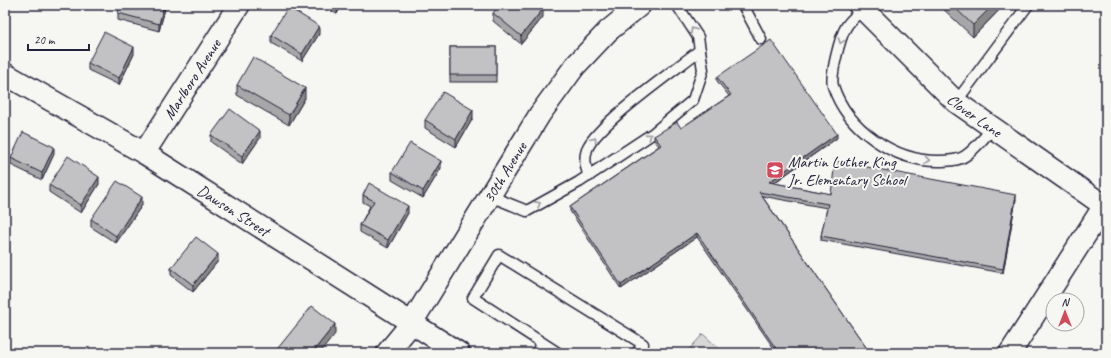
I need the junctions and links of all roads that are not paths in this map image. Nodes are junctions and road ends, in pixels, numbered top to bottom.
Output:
1 (239, 5) edge
2 (640, 5) edge
3 (676, 5) edge
4 (743, 5) edge
5 (1028, 5) edge
6 (861, 7) edge
7 (761, 39) dead end
8 (700, 50) junction
9 (5, 74) edge
10 (956, 102) junction
11 (993, 128) junction
12 (144, 153) junction
13 (589, 176) junction
14 (490, 196) junction
15 (1105, 206) edge
16 (411, 324) junction
17 (542, 343) junction
18 (387, 353) edge
19 (459, 353) edge
20 (536, 353) edge
21 (558, 353) edge
22 (637, 353) edge
23 (1010, 353) edge

1 - 12 street, Marlboro Avenue
2 - 14 street, 30th Avenue
8 -> 3 lane
4 - 7 lane
5 - 10 lane
6 - 10 street, Clover Lane
6 -> 11 lane
13 -> 8 lane
13 -> 8 lane
9 - 12 street, Dawson Street
10 - 11 street, Clover Lane
11 - 15 street, Clover Lane
12 - 16 street, Dawson Street
14 -> 13 lane
14 - 16 street, 30th Avenue
15 - 23 street
16 - 18 street, 30th Avenue
16 - 19 street, Dawson Street
17 - 20 lane
17 - 21 lane
17 - 22 lane

